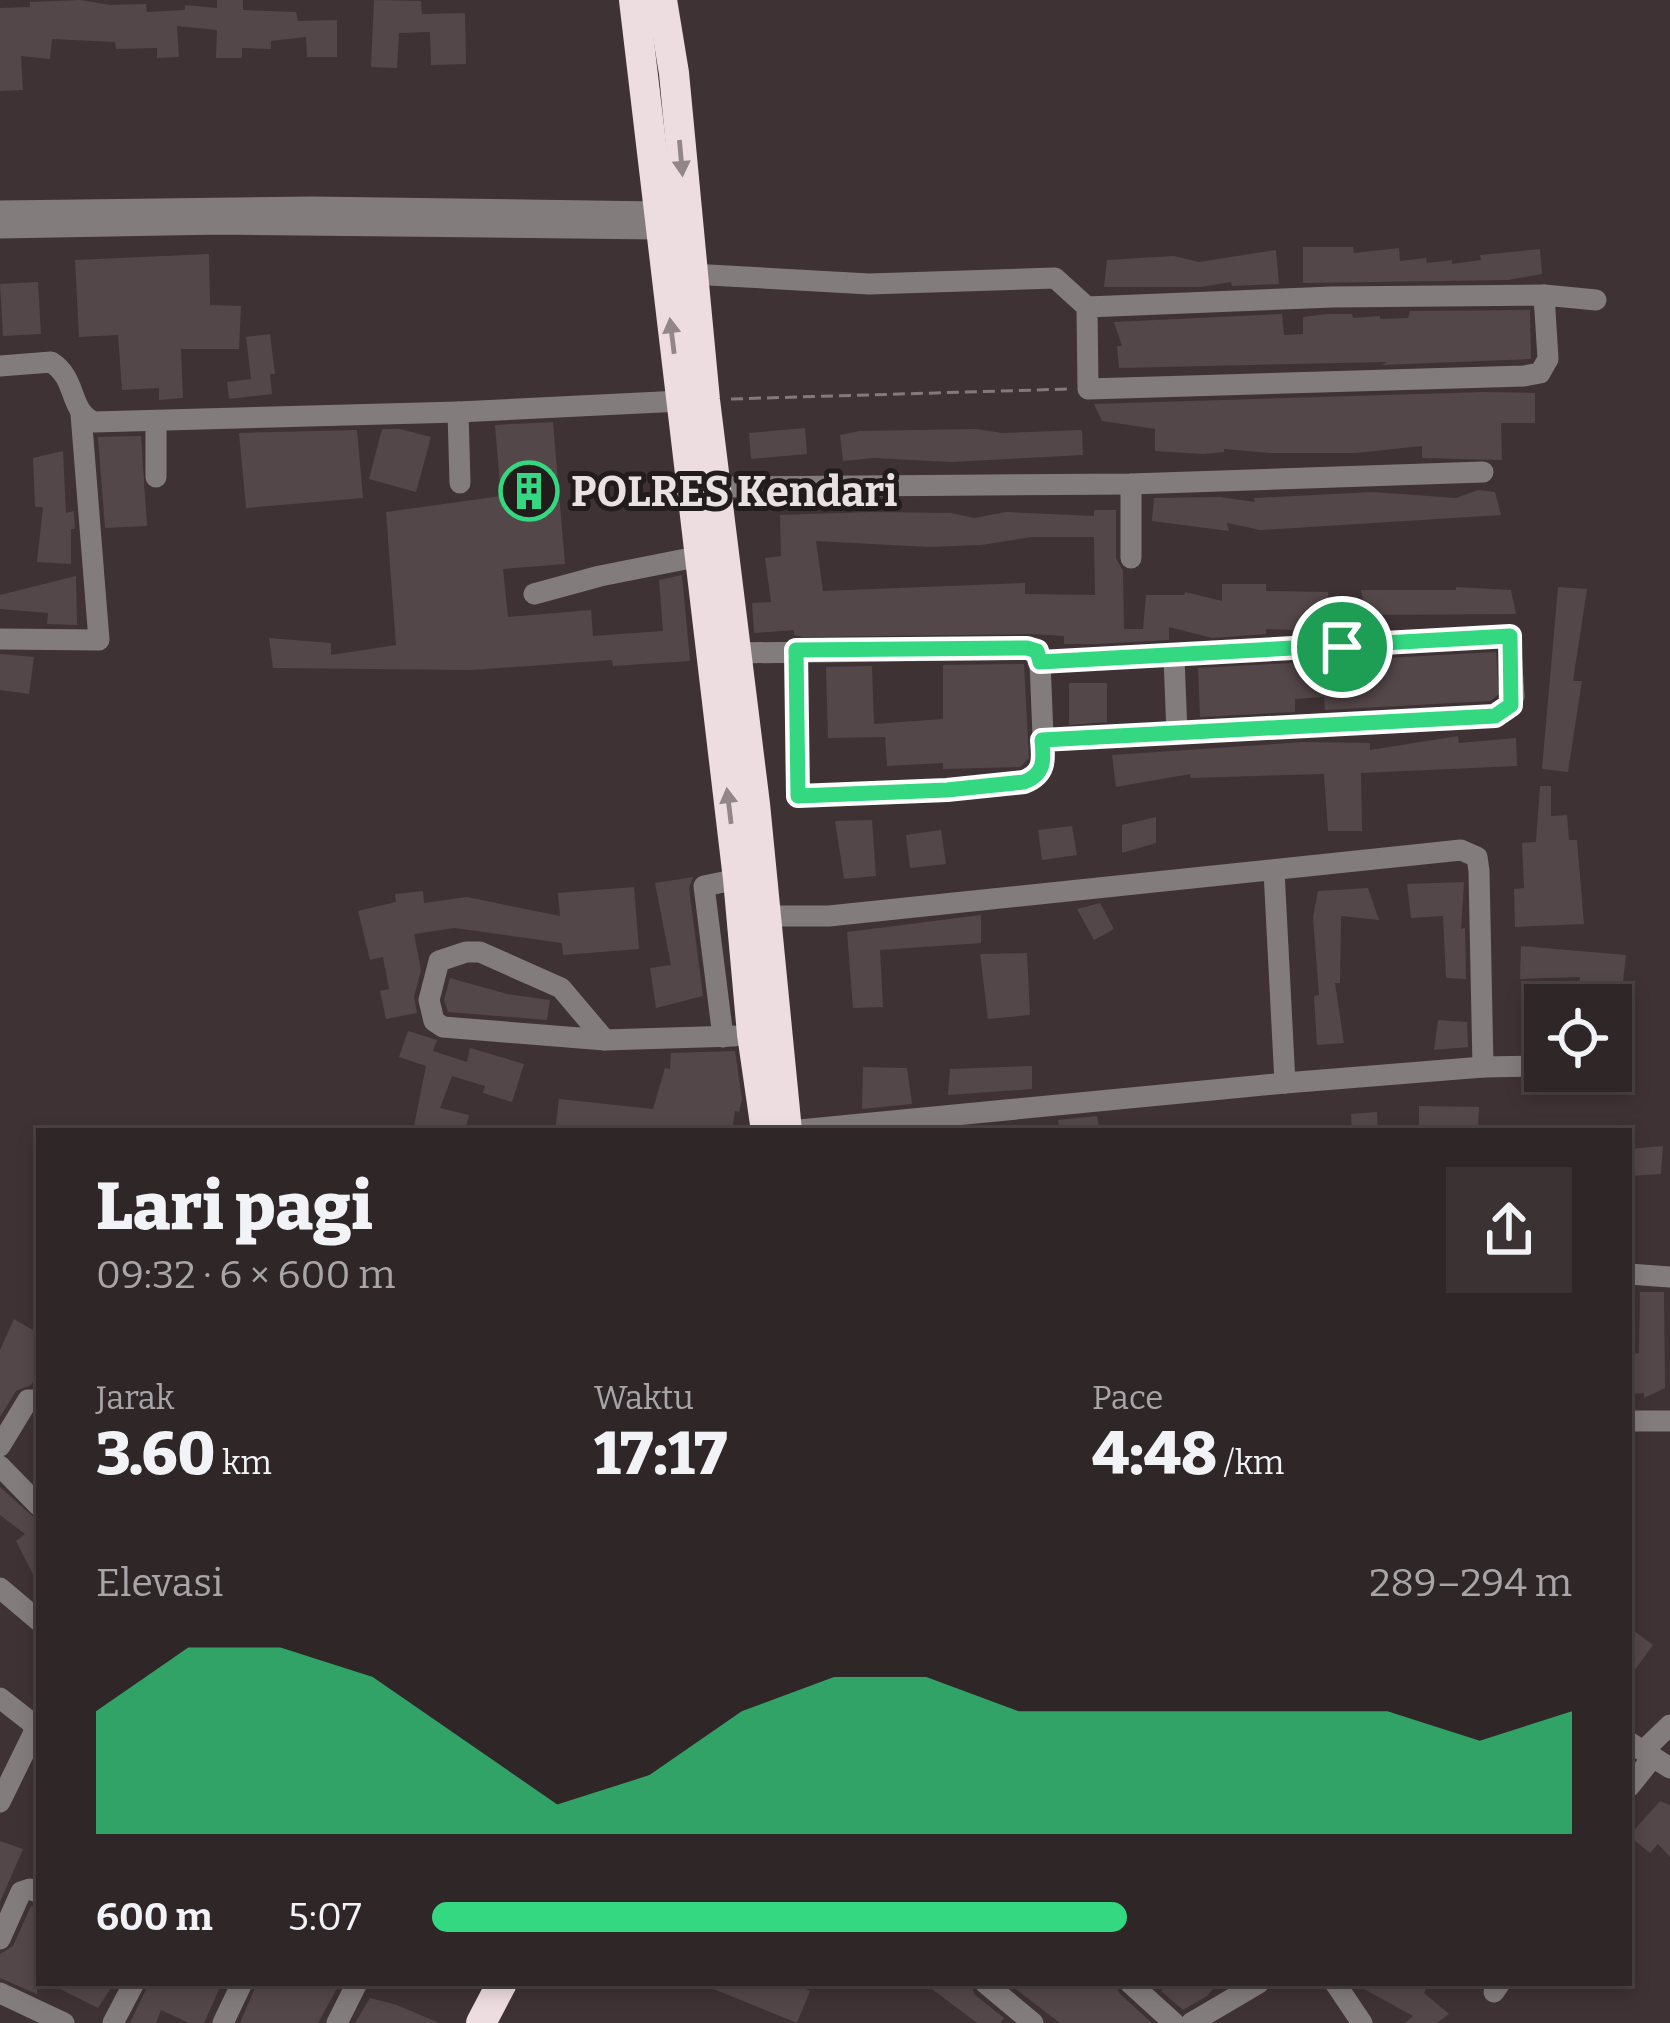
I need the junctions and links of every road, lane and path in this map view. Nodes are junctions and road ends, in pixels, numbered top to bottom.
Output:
1 (634, 0) edge
2 (662, 0) edge
3 (659, 75) junction
4 (0, 212) edge
5 (658, 221) junction
6 (0, 228) edge
7 (691, 274) junction
8 (1544, 295) junction
9 (1596, 300) dead end
10 (1087, 308) junction
11 (0, 366) edge
12 (1088, 388) junction
13 (693, 400) junction
14 (458, 412) junction
15 (81, 414) junction
16 (156, 423) junction
17 (1483, 472) dead end
18 (156, 477) dead end
19 (460, 483) dead end
20 (1131, 484) junction
21 (716, 488) junction
22 (710, 554) junction
23 (1131, 558) dead end
24 (534, 594) dead end
25 (0, 640) edge
26 (796, 650) junction
27 (736, 653) junction
28 (1174, 658) junction
29 (1040, 662) junction
30 (1177, 733) junction
31 (1042, 740) junction
32 (1274, 871) junction
33 (764, 916) junction
34 (738, 1035) junction
35 (605, 1040) junction
36 (1524, 1066) edge
37 (1484, 1067) junction
38 (1285, 1083) junction
39 (765, 1128) edge
40 (788, 1128) edge
41 (819, 1128) edge
42 (1632, 1274) edge
43 (1670, 1277) edge
44 (36, 1400) edge
45 (1632, 1421) edge
46 (1670, 1421) edge
47 (0, 1446) edge
48 (0, 1466) edge
49 (36, 1503) edge
50 (0, 1588) edge
51 (36, 1618) edge
52 (0, 1698) edge
53 (36, 1724) edge
54 (1670, 1725) edge
55 (36, 1729) edge
56 (1649, 1755) edge
57 (1632, 1782) edge
58 (0, 1802) edge
59 (36, 1892) edge
60 (0, 1939) edge
61 (132, 1986) edge
62 (241, 1986) edge
63 (355, 1986) edge
64 (481, 1986) edge
65 (500, 1986) edge
66 (989, 1986) edge
67 (1133, 1986) edge
68 (1253, 1986) edge
69 (1337, 1986) edge
70 (0, 1993) edge
71 (64, 2023) edge
72 (113, 2023) edge
73 (223, 2023) edge
74 (337, 2023) edge
75 (463, 2023) edge
76 (481, 2023) edge
77 (1033, 2023) edge
78 (1174, 2023) edge
79 (1191, 2023) edge
80 (1362, 2023) edge

1 - 3 highway
2 - 3 highway
3 - 5 highway
3 -> 7 highway
4 - 5 street
5 - 6 street
13 -> 5 highway
7 - 10 street
7 - 13 highway
8 - 9 street
8 - 10 street
8 - 12 street
10 - 12 street
11 - 15 street
12 - 13 path
13 - 14 street
13 - 21 highway
13 - 22 highway
14 - 16 street
14 - 19 street
15 - 16 street
15 - 25 street
16 - 18 street
17 - 20 street
20 - 21 street
20 - 23 street
21 - 22 highway
22 - 24 street
22 - 27 highway
34 -> 22 highway
26 - 27 street
26 - 29 street
26 - 31 street
27 - 33 highway
28 - 29 street
28 - 30 street
28 - 30 street
29 - 31 street
30 - 31 street
32 - 33 street
32 - 37 street
32 - 38 street
33 - 40 highway
34 - 35 street
34 - 39 highway
35 - 35 street
36 - 37 street
37 - 38 street
38 - 41 street
42 - 43 street
44 - 47 street
45 - 46 street
48 - 49 street
50 - 51 street
52 - 53 street
54 - 56 street
55 - 58 street
56 - 57 street
59 - 60 street
61 - 72 street
62 - 73 street
63 - 74 street
64 - 75 highway
65 - 76 highway
66 - 77 street
67 - 78 street
68 - 79 street
69 - 80 street
70 - 71 street

